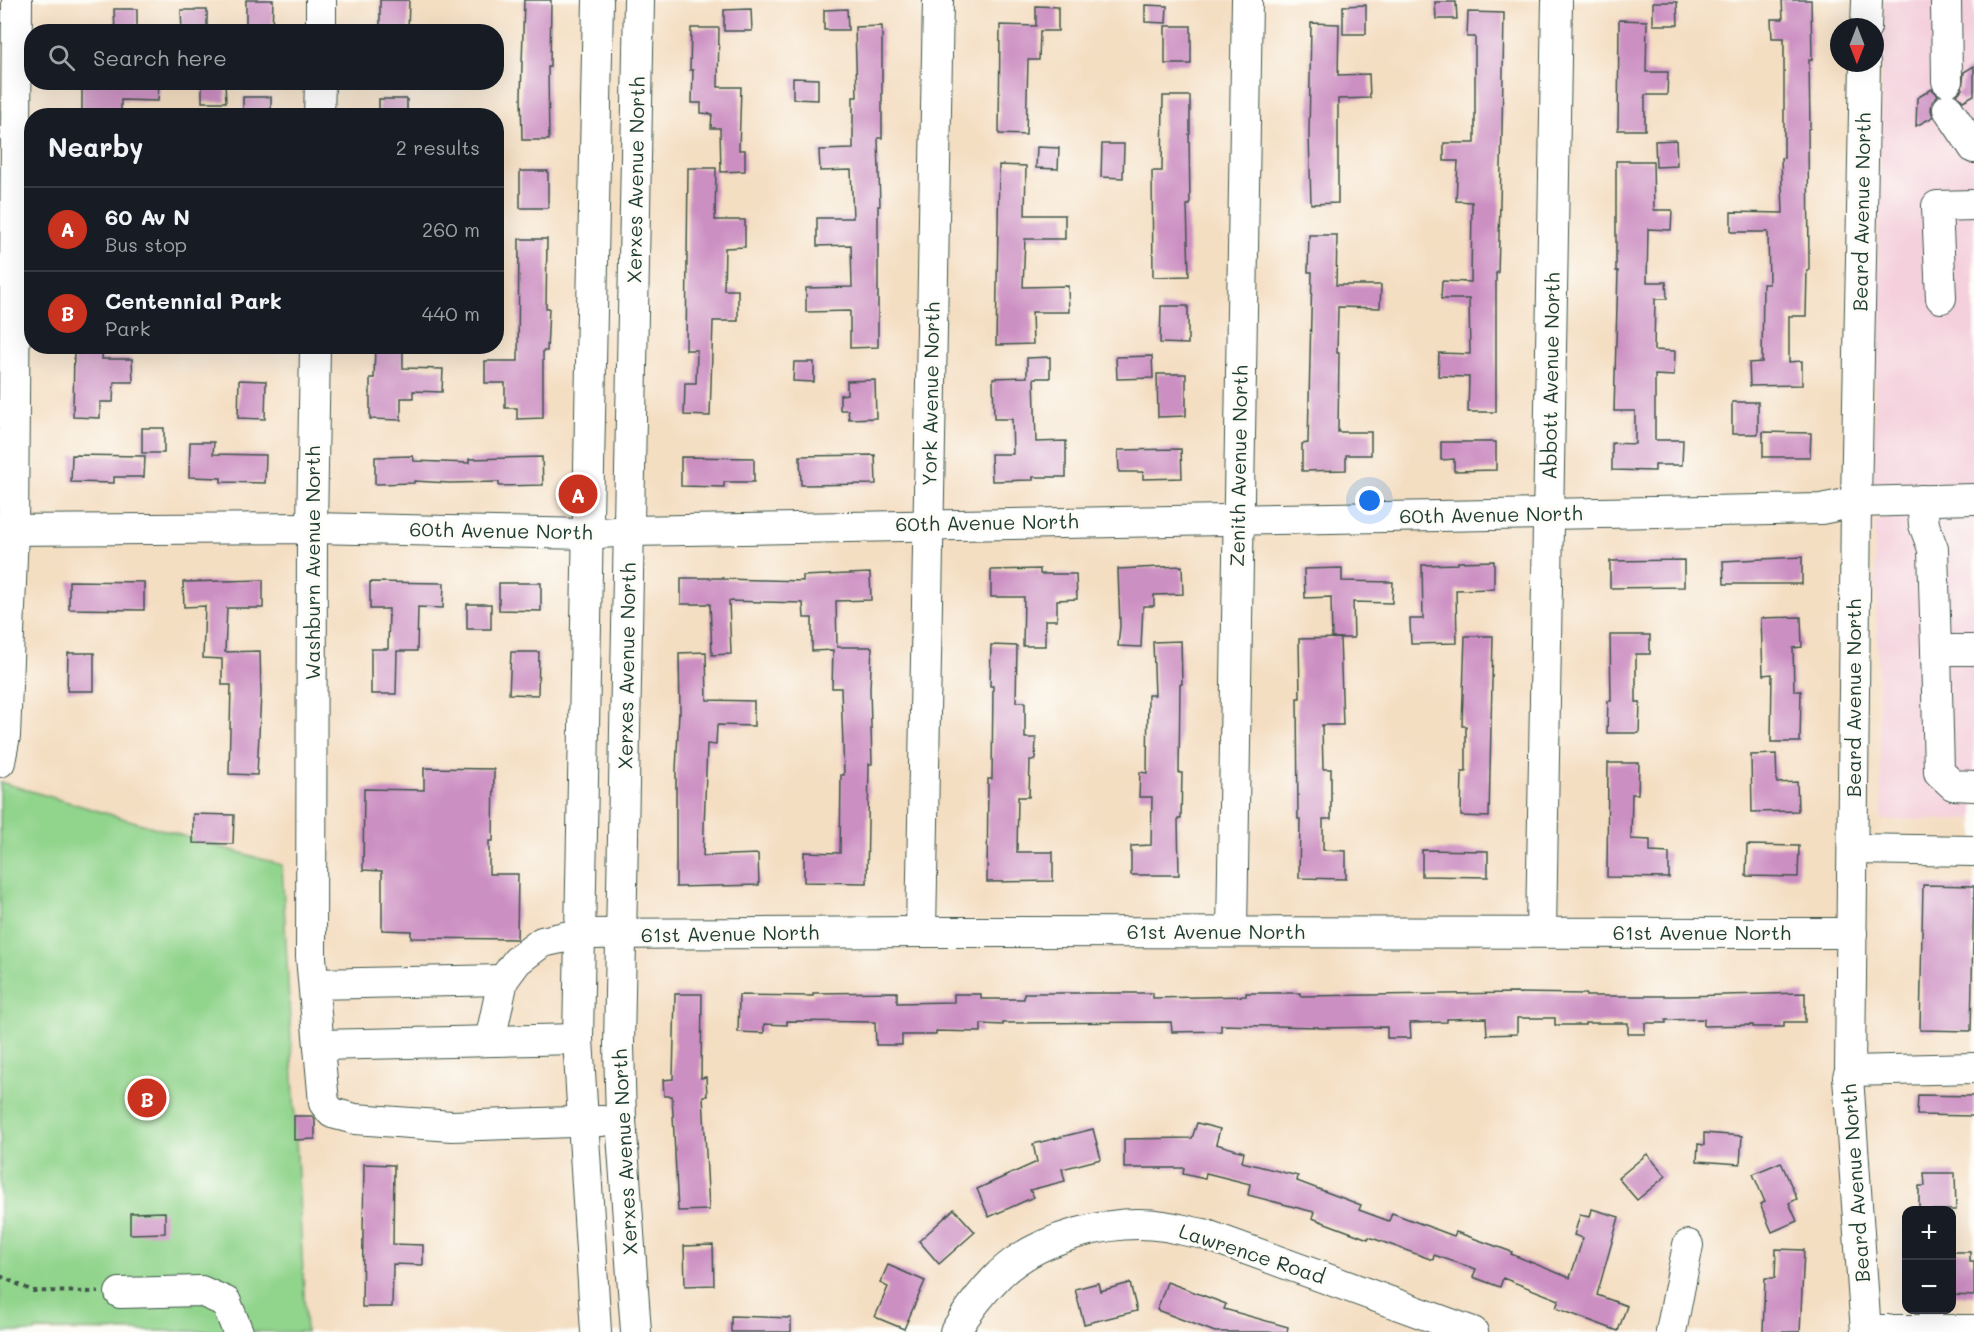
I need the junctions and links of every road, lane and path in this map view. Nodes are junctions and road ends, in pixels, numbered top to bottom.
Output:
1 (18, 0) edge
2 (321, 0) edge
3 (598, 0) edge
4 (639, 0) edge
5 (938, 0) edge
6 (1247, 0) edge
7 (1557, 0) edge
8 (1867, 0) edge
9 (1946, 0) edge
10 (1866, 18) edge
11 (321, 24) edge
12 (1865, 72) edge
13 (320, 90) edge
14 (319, 108) edge
15 (1974, 148) edge
16 (1974, 205) edge
17 (1941, 298) dead end
18 (315, 354) edge
19 (1922, 500) junction
20 (1974, 500) edge
21 (1856, 502) junction
22 (1548, 514) junction
23 (1238, 519) junction
24 (928, 524) junction
25 (312, 528) junction
26 (6, 530) edge
27 (629, 531) junction
28 (587, 534) junction
29 (1936, 650) junction
30 (1974, 650) edge
31 (3, 749) edge
32 (1974, 786) edge
33 (1853, 849) junction
34 (1974, 851) edge
35 (921, 932) junction
36 (1232, 932) junction
37 (1541, 932) junction
38 (1852, 933) junction
39 (579, 934) junction
40 (622, 935) junction
41 (503, 980) junction
42 (314, 984) junction
43 (578, 1039) junction
44 (490, 1041) junction
45 (319, 1045) junction
46 (1974, 1068) edge
47 (1850, 1071) junction
48 (621, 1120) junction
49 (582, 1123) junction
50 (1688, 1245) dead end
51 (0, 1276) edge
52 (120, 1293) joint
53 (1974, 1330) edge
54 (1866, 1331) edge
55 (1927, 1331) edge
56 (238, 1332) edge
57 (596, 1332) edge
58 (636, 1332) edge
59 (955, 1332) edge
60 (1473, 1332) edge
61 (1671, 1332) edge

1 - 26 street
2 - 11 street
3 - 28 street, Xerxes Avenue North
4 - 27 street, Xerxes Avenue North
5 - 24 street, York Avenue North
6 - 23 street, Zenith Avenue North
7 - 22 street, Abbott Avenue North
8 - 10 street
9 - 15 street
12 - 21 street, Beard Avenue North
13 - 14 street
16 - 17 street
18 - 25 street, Washburn Avenue North
19 - 20 street, 60th Avenue North
19 - 21 street, 60th Avenue North
19 - 29 street
21 - 22 street, 60th Avenue North
21 - 33 street, Beard Avenue North
22 - 23 street, 60th Avenue North
22 - 37 street, Abbott Avenue North
23 - 24 street, 60th Avenue North
23 - 36 street, Zenith Avenue North
24 - 27 street, 60th Avenue North
24 - 35 street, York Avenue North
25 - 26 street, 60th Avenue North
25 - 28 street, 60th Avenue North
25 - 42 street, Washburn Avenue North
26 - 31 street
27 - 28 street, 60th Avenue North
27 - 40 street, Xerxes Avenue North
28 - 39 street, Xerxes Avenue North
29 - 30 street
29 - 32 street
33 - 34 street
33 - 38 street, Beard Avenue North
35 - 36 street, 61st Avenue North
35 - 40 street, 61st Avenue North
36 - 37 street, 61st Avenue North
37 - 38 street, 61st Avenue North
38 - 47 street, Beard Avenue North
39 - 40 street, 61st Avenue North
39 - 41 street, 61st Avenue North
39 - 43 street, Xerxes Avenue North
40 - 48 street, Xerxes Avenue North
41 - 42 street
41 - 44 street
42 - 45 street, Washburn Avenue North
43 - 44 street
43 - 49 street, Xerxes Avenue North
44 - 45 street
45 - 49 street, Washburn Avenue North
46 - 47 street
47 - 54 street, Beard Avenue North
48 - 49 street, Washburn Avenue North
48 - 58 street, Xerxes Avenue North
49 - 57 street, Xerxes Avenue North
50 - 61 street
51 - 52 path
52 - 56 street
53 - 55 street
54 - 55 street
59 - 60 street, Lawrence Road

